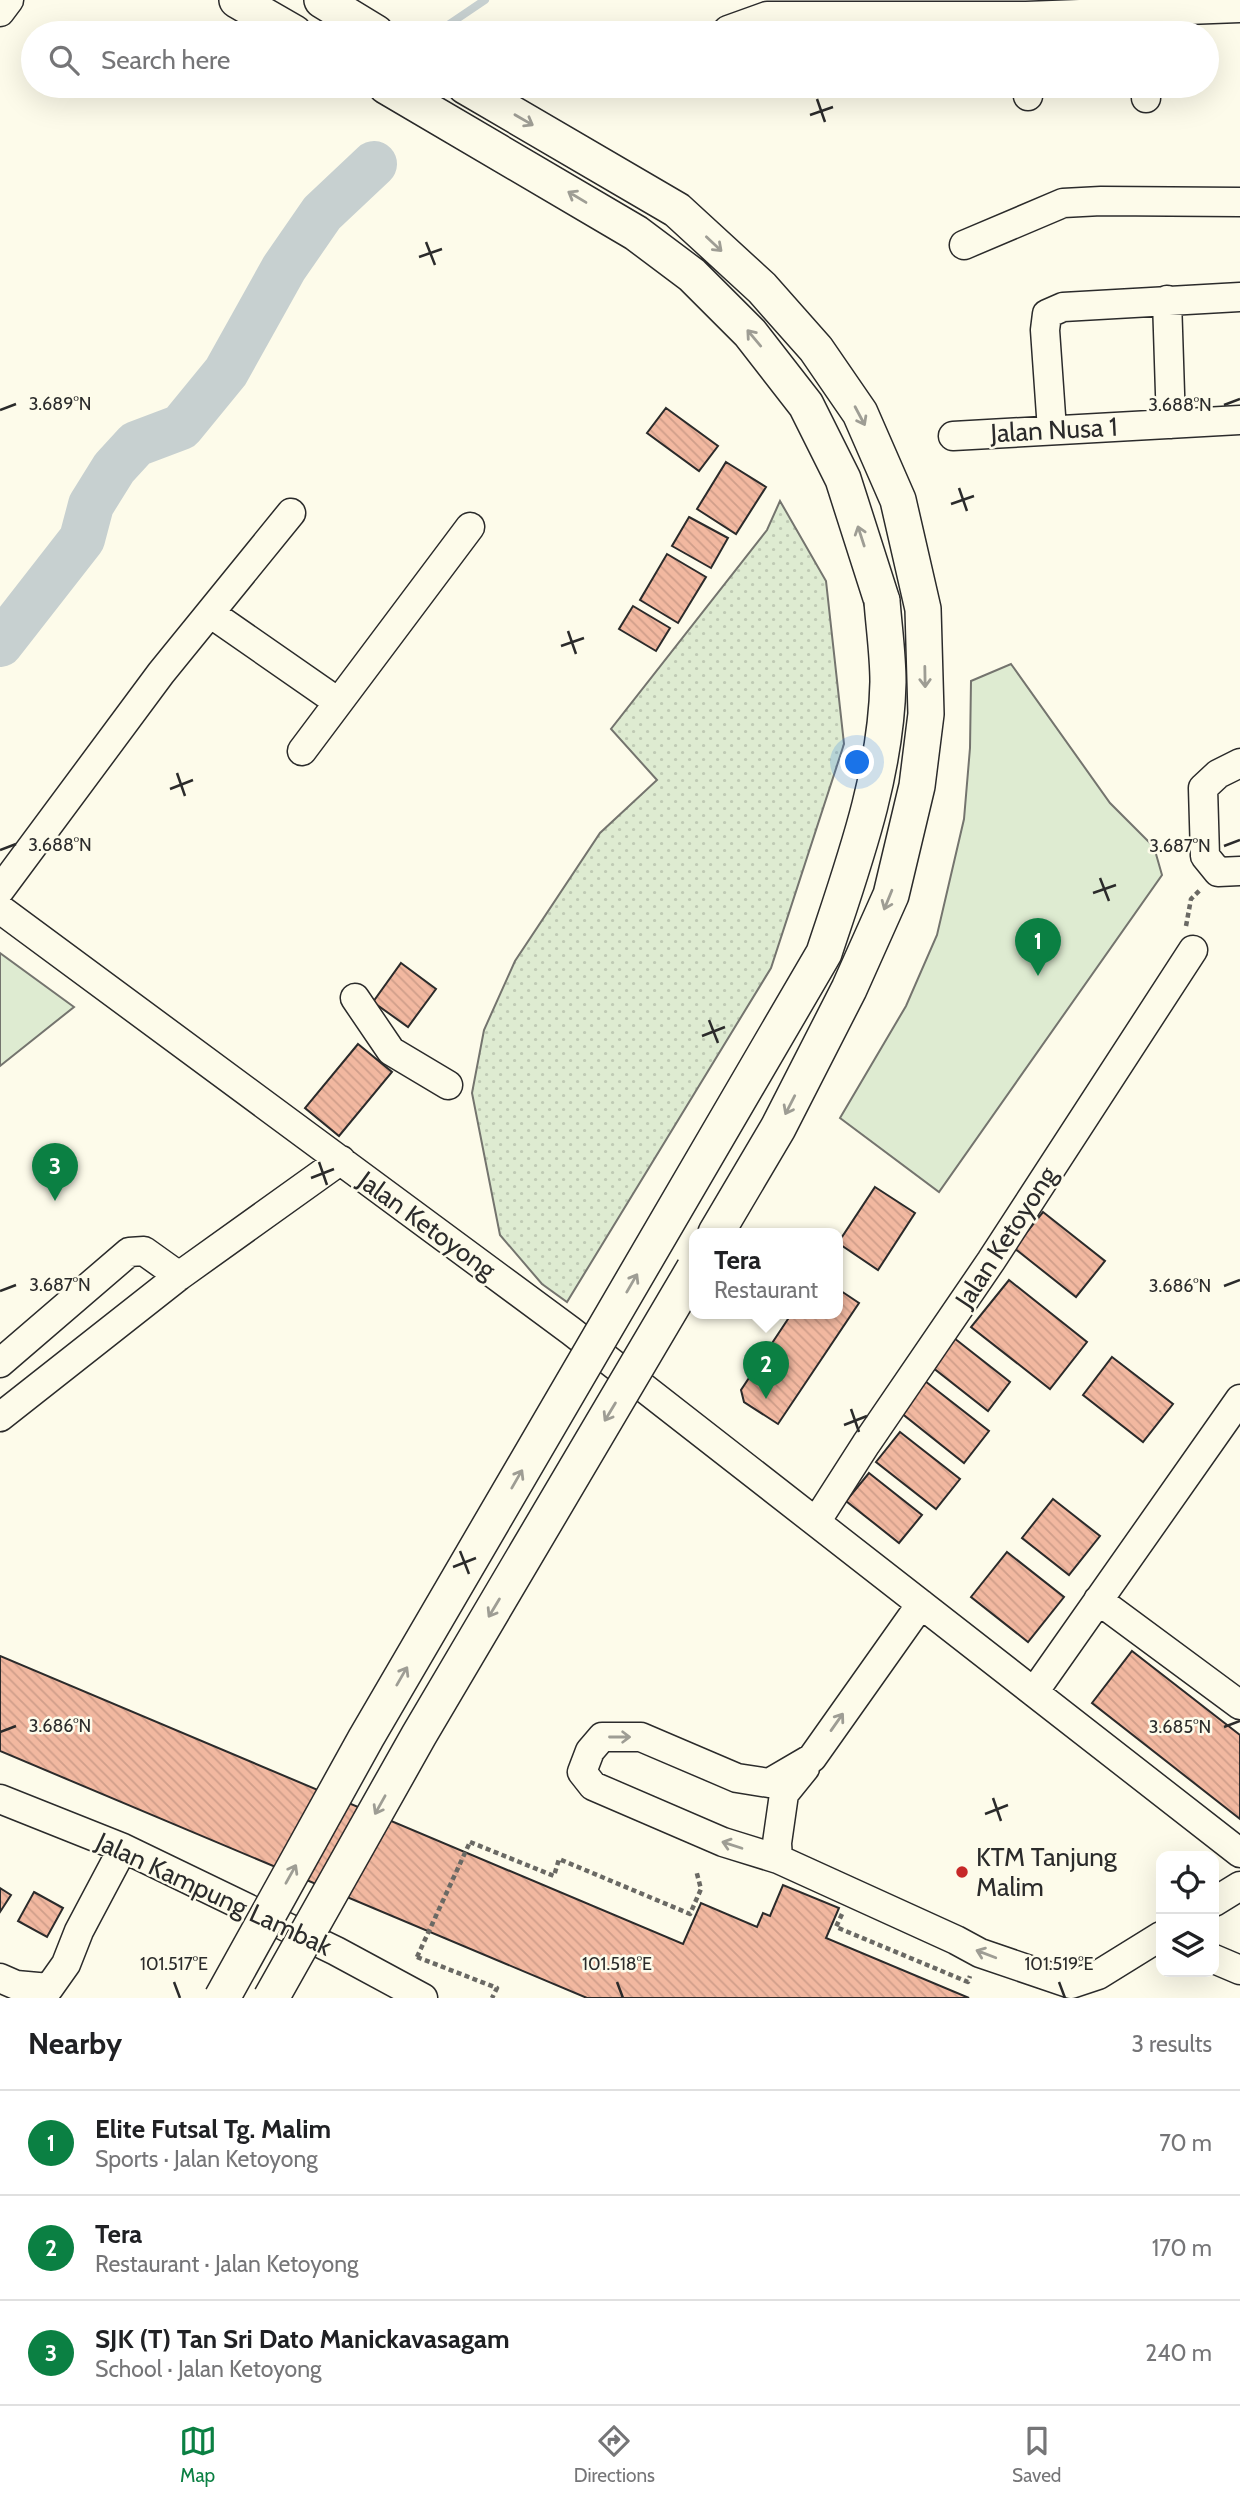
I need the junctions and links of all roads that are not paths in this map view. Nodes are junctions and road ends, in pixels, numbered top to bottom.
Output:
1 (9, 0) edge
2 (237, 0) edge
3 (322, 0) edge
4 (1240, 8) edge
5 (0, 12) edge
6 (273, 21) edge
7 (356, 21) edge
8 (753, 21) edge
9 (911, 21) edge
10 (1152, 21) edge
11 (406, 98) edge
12 (486, 98) edge
13 (1240, 202) edge
14 (964, 245) dead end
15 (1240, 297) edge
16 (1167, 300) junction
17 (1240, 420) edge
18 (1171, 424) junction
19 (1052, 430) junction
20 (953, 436) dead end
21 (290, 513) dead end
22 (470, 527) dead end
23 (210, 613) junction
24 (338, 702) junction
25 (302, 751) dead end
26 (1240, 763) edge
27 (1229, 871) edge
28 (0, 890) edge
29 (0, 909) edge
30 (1193, 950) road end
31 (355, 998) dead end
32 (448, 1085) dead end
33 (341, 1160) junction
34 (719, 1228) edge
35 (179, 1276) junction
36 (689, 1277) edge
37 (0, 1363) edge
38 (1240, 1399) edge
39 (5, 1403) edge
40 (816, 1522) junction
41 (1098, 1600) junction
42 (921, 1604) junction
43 (1034, 1692) junction
44 (1240, 1705) edge
45 (812, 1758) junction
46 (0, 1799) edge
47 (122, 1848) junction
48 (1240, 1853) edge
49 (778, 1859) junction
50 (1240, 1885) edge
51 (1219, 1899) edge
52 (1156, 1940) edge
53 (1219, 1961) edge
54 (1240, 1970) edge
55 (0, 1978) edge
56 (1080, 1990) edge
57 (222, 1998) edge
58 (271, 1998) edge
59 (423, 1998) edge

1 - 5 street
2 - 6 main road
3 - 7 main road
4 - 10 street
8 - 9 street
57 -> 11 main road, bridge
12 -> 34 main road
13 - 14 street
15 - 16 street
16 - 18 street
16 - 19 street
17 - 18 street, Jalan Nusa 1
18 - 19 street, Jalan Nusa 1
19 - 20 street, Jalan Nusa 1
21 - 23 street
22 - 24 street
23 - 24 street
23 - 28 street
24 - 25 street
26 - 27 street
29 - 33 street, Jalan Ketoyong
30 - 40 street, Jalan Ketoyong
31 - 32 street
33 - 35 street
33 - 40 street, Jalan Ketoyong
35 - 37 street
35 - 39 street
36 -> 58 main road, bridge
38 - 41 street
40 - 42 street, Jalan Ketoyong
41 - 43 street
41 - 44 street
42 - 43 street, Jalan Ketoyong
45 -> 42 street
43 - 48 street, Jalan Ketoyong
45 - 49 street
49 -> 45 street
46 - 47 street, Jalan Kampung Lambak
47 - 55 street
47 - 59 street, Jalan Kampung Lambak
56 -> 49 street
50 - 51 street
52 - 56 street
53 - 54 street

